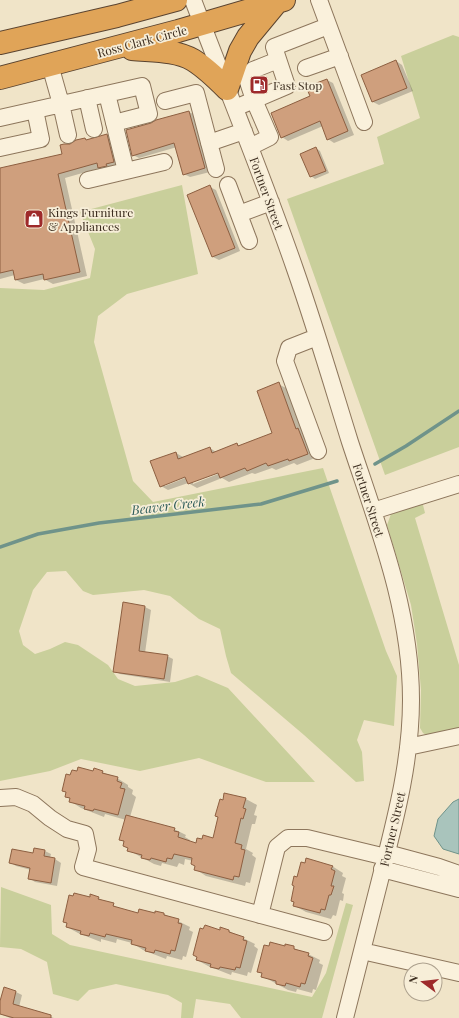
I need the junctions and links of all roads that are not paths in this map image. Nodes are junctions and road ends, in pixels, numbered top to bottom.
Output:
1 (135, 0) edge
2 (176, 0) edge
3 (193, 0) edge
4 (319, 0) edge
5 (280, 1) edge
6 (117, 16) junction
7 (202, 24) junction
8 (328, 26) junction
9 (0, 43) edge
10 (118, 48) junction
11 (340, 56) junction
12 (278, 60) junction
13 (50, 65) junction
14 (306, 68) dead end
15 (0, 78) edge
16 (107, 94) junction
17 (87, 98) junction
18 (231, 99) junction
19 (254, 100) junction
20 (165, 101) dead end
21 (61, 104) junction
22 (35, 110) junction
23 (0, 118) edge
24 (364, 122) dead end
25 (114, 123) junction
26 (94, 129) dead end
27 (244, 131) junction
28 (68, 134) dead end
29 (209, 143) junction
30 (250, 147) junction
31 (0, 148) edge
32 (164, 162) dead end
33 (216, 169) dead end
34 (126, 171) junction
35 (88, 180) dead end
36 (228, 185) dead end
37 (271, 202) junction
38 (239, 214) junction
39 (249, 240) dead end
40 (317, 337) junction
41 (318, 452) dead end
42 (459, 484) edge
43 (372, 511) junction
44 (459, 736) edge
45 (408, 747) junction
46 (0, 798) edge
47 (385, 860) junction
48 (459, 874) edge
49 (459, 889) edge
50 (260, 915) junction
51 (324, 932) dead end
52 (362, 951) junction
53 (459, 973) edge
54 (345, 1018) edge

1 - 6 highway
2 - 6 highway
3 - 7 street, Fortner Street
4 - 8 street
5 - 7 highway, Ross Clark Circle
5 - 18 highway
6 - 9 highway
7 - 10 highway, Ross Clark Circle
7 - 18 street, Fortner Street
8 - 11 street
8 - 12 street
10 - 13 highway, Ross Clark Circle
10 - 18 highway
11 - 14 street
11 - 24 street
12 - 19 street
12 - 19 street
13 - 15 highway, Ross Clark Circle
13 - 21 street
16 - 17 street
16 - 25 street
16 - 25 street
17 - 21 street
17 - 26 street
18 - 19 street
18 - 27 street, Fortner Street
19 - 30 street
20 - 29 street
21 - 22 street
21 - 28 street
22 - 23 street
22 - 31 street
25 - 34 street
27 - 29 street
27 - 30 street, Fortner Street
29 - 33 street
30 - 37 street, Fortner Street
32 - 34 street
34 - 35 street
36 - 38 street
37 - 38 street
37 - 40 street, Fortner Street
38 - 39 street
40 - 41 street
40 - 43 street, Fortner Street
42 - 43 street
43 - 45 street, Fortner Street
44 - 45 street
45 - 47 street, Fortner Street
46 - 50 street
47 - 48 street
47 - 49 street
47 - 50 street
47 - 52 street, Fortner Street
50 - 51 street
52 - 53 street
52 - 54 street, Fortner Street

